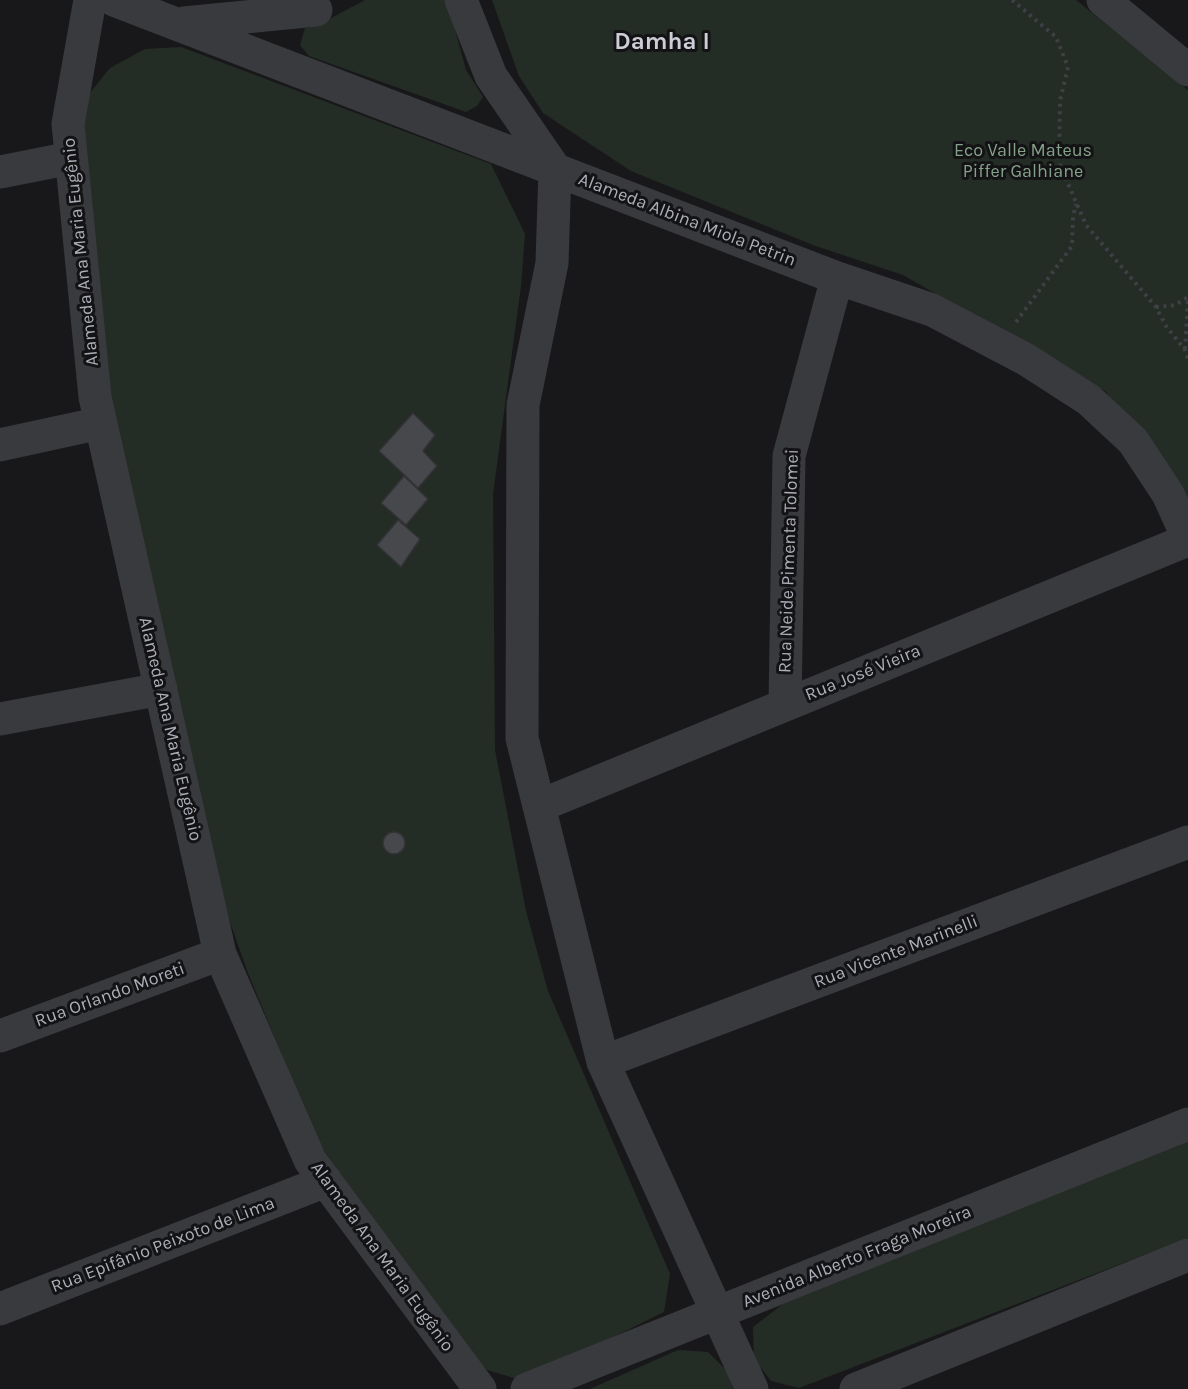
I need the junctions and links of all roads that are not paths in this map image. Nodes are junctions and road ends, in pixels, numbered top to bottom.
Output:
1 (90, 0) edge
2 (114, 0) edge
3 (461, 0) edge
4 (1103, 0) edge
5 (323, 5) edge
6 (175, 23) junction
7 (276, 62) junction
8 (1188, 70) edge
9 (71, 158) junction
10 (555, 169) junction
11 (0, 171) edge
12 (837, 278) junction
13 (100, 423) junction
14 (0, 445) edge
15 (1188, 539) edge
16 (161, 689) junction
17 (784, 705) junction
18 (0, 719) edge
19 (539, 806) junction
20 (1188, 842) edge
21 (220, 954) junction
22 (0, 1036) edge
23 (603, 1062) junction
24 (1188, 1124) edge
25 (326, 1181) junction
26 (1188, 1255) edge
27 (0, 1309) edge
28 (717, 1313) junction
29 (480, 1389) edge
30 (527, 1389) edge
31 (752, 1389) edge
32 (856, 1389) edge

1 - 9 street, Alameda Ana Maria Eugênio
2 - 6 street, Alameda Albina Miola Petrin
3 - 10 street
4 - 8 street
5 - 6 street
5 - 7 street
6 - 7 street, Alameda Albina Miola Petrin
7 - 10 street, Alameda Albina Miola Petrin
9 - 11 street
9 - 13 street, Alameda Ana Maria Eugênio
10 - 12 street, Alameda Albina Miola Petrin
10 - 19 street
12 - 15 street, Alameda Albina Miola Petrin
12 - 17 street, Rua Neide Pimenta Tolomei
13 - 14 street
13 - 16 street, Alameda Ana Maria Eugênio
15 - 17 street, Rua José Vieira
16 - 18 street
16 - 21 street, Alameda Ana Maria Eugênio
17 - 19 street, Rua José Vieira
19 - 23 street
20 - 23 street, Rua Vicente Marinelli
21 - 22 street, Rua Orlando Moreti
21 - 25 street, Alameda Ana Maria Eugênio
23 - 28 street
24 - 28 street, Avenida Alberto Fraga Moreira
25 - 27 street, Rua Epifânio Peixoto de Lima
25 - 29 street, Alameda Ana Maria Eugênio
26 - 32 street
28 - 30 street, Avenida Alberto Fraga Moreira
28 - 31 street

